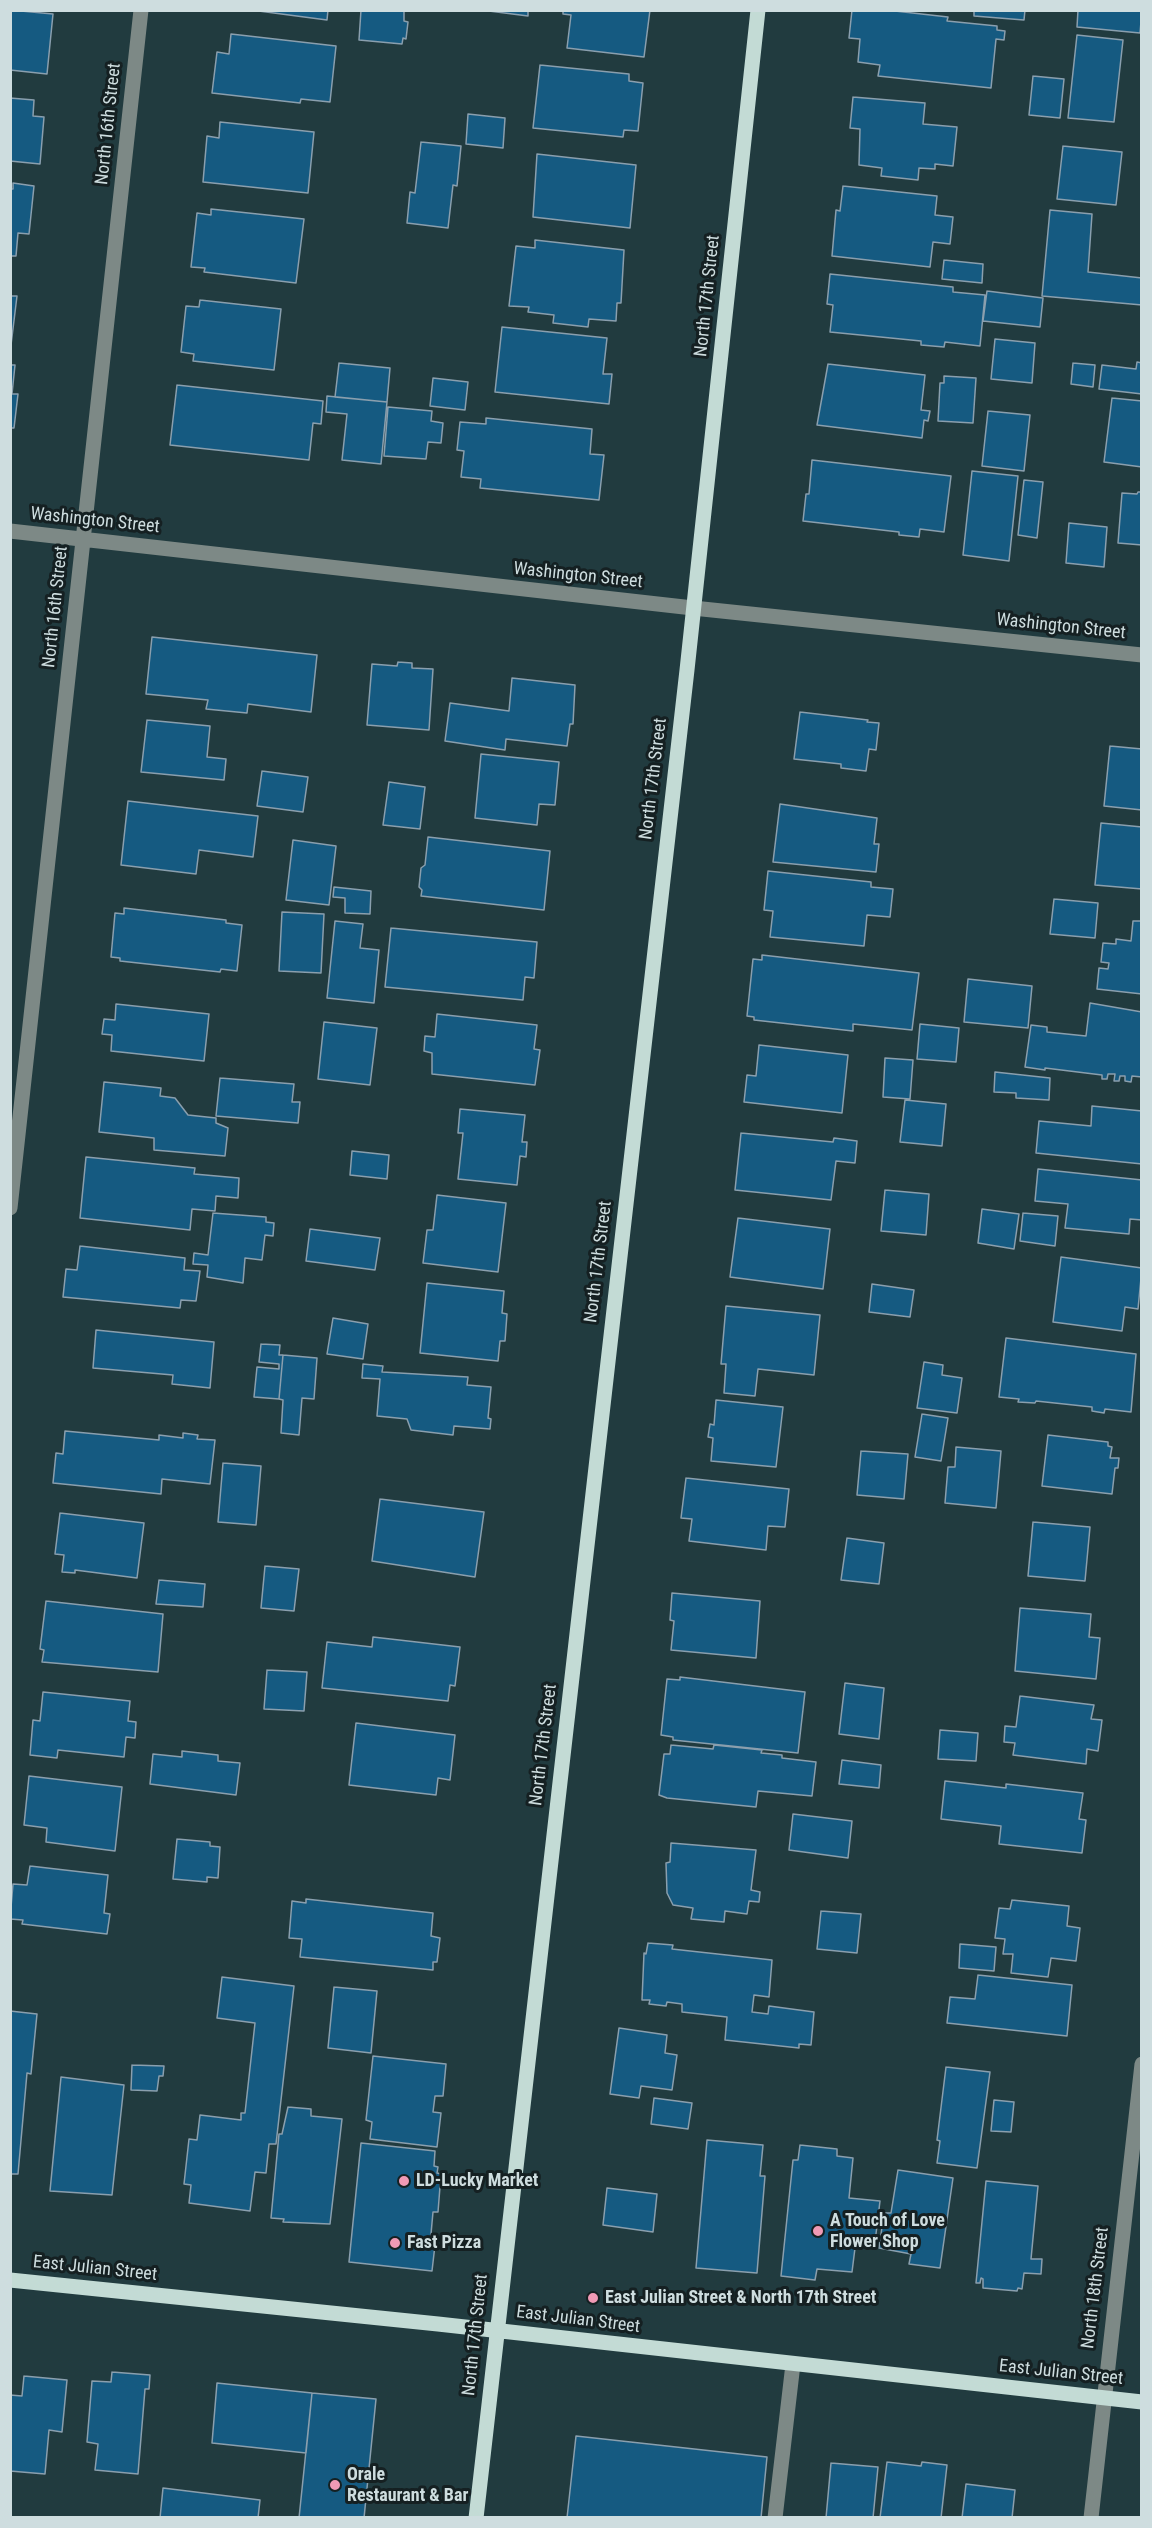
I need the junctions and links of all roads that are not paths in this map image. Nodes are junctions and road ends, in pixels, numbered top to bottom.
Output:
1 (141, 10) edge
2 (758, 10) edge
3 (10, 531) edge
4 (83, 540) junction
5 (693, 608) junction
6 (1142, 655) edge
7 (10, 1208) edge
8 (1142, 2064) edge
9 (10, 2280) edge
10 (496, 2331) junction
11 (793, 2364) junction
12 (1103, 2397) junction
13 (1142, 2402) edge
14 (476, 2517) edge
15 (775, 2517) edge
16 (1090, 2517) edge

1 - 4 street, North 16th Street
2 - 5 main road, North 17th Street
3 - 4 street, Washington Street
4 - 5 street, Washington Street
4 - 7 street, North 16th Street
5 - 6 street, Washington Street
5 - 10 main road, North 17th Street
8 - 12 street, North 18th Street
9 - 10 main road, East Julian Street
10 - 11 main road, East Julian Street
10 - 14 main road, North 17th Street
11 - 12 main road, East Julian Street
11 - 15 street
12 - 13 main road, East Julian Street
12 - 16 street, North 18th Street

